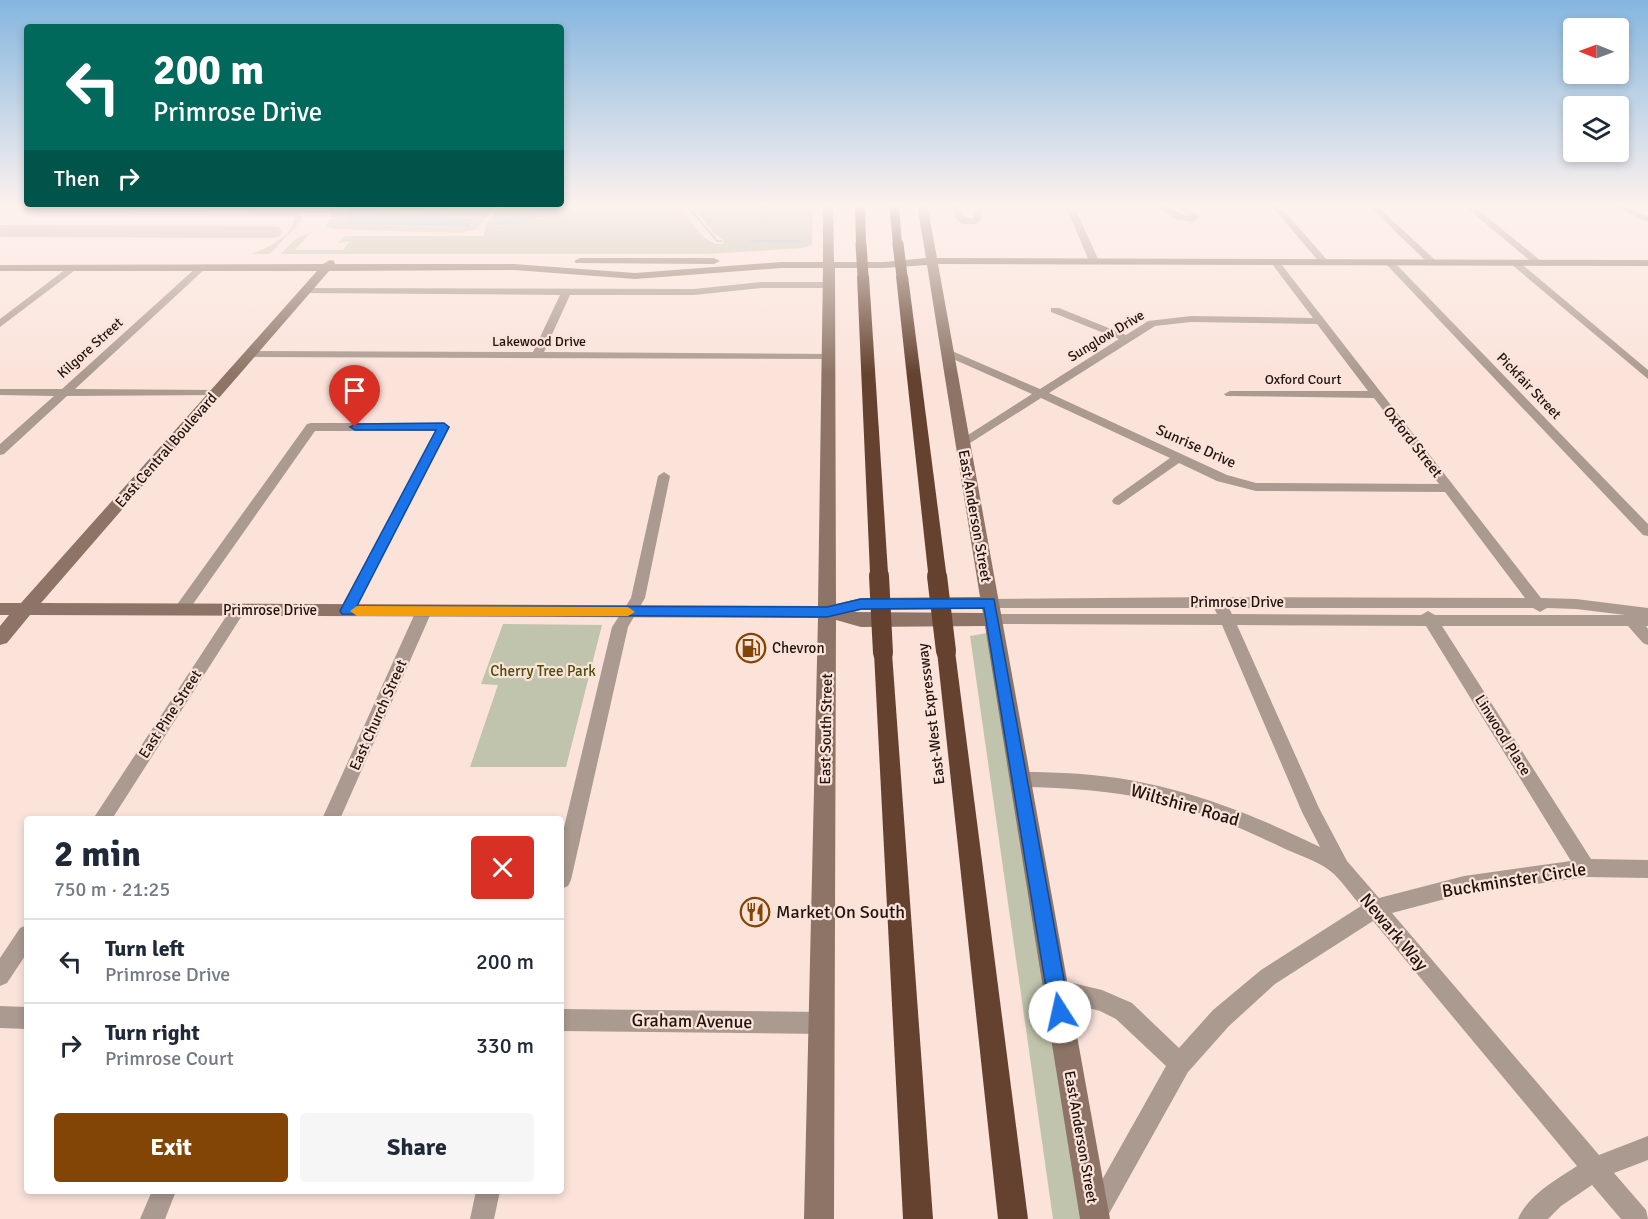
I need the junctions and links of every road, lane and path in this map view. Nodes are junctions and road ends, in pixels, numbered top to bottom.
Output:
1 (829, 260) edge
2 (58, 261) edge
3 (822, 261) edge
4 (837, 261) edge
5 (862, 261) edge
6 (900, 261) edge
7 (931, 261) junction
8 (1094, 261) joint
9 (1275, 262) junction
10 (1324, 262) joint
11 (1389, 262) junction
12 (1432, 262) joint
13 (1514, 262) junction
14 (1537, 262) joint
15 (328, 265) junction
16 (1645, 265) edge
17 (0, 268) edge
18 (73, 268) junction
19 (201, 268) junction
20 (830, 285) junction
21 (305, 291) junction
22 (566, 292) junction
23 (1055, 310) dead end
24 (1320, 321) junction
25 (0, 324) edge
26 (1127, 339) junction
27 (249, 354) junction
28 (948, 354) junction
29 (537, 356) junction
30 (830, 357) junction
31 (1648, 376) edge
32 (0, 392) edge
33 (64, 392) junction
34 (216, 393) junction
35 (1040, 393) junction
36 (1230, 394) dead end
37 (1377, 395) junction
38 (963, 442) junction
39 (0, 451) edge
40 (1178, 458) junction
41 (664, 476) dead end
42 (1449, 488) junction
43 (1119, 501) dead end
44 (1648, 532) edge
45 (1219, 602) junction
46 (1420, 603) junction
47 (1536, 603) junction
48 (0, 609) edge
49 (25, 609) junction
50 (181, 610) junction
51 (238, 610) junction
52 (347, 611) junction
53 (424, 611) junction
54 (991, 611) junction
55 (630, 612) junction
56 (827, 612) junction
57 (1648, 613) edge
58 (1226, 619) junction
59 (1431, 621) junction
60 (1641, 621) edge
61 (1551, 622) junction
62 (0, 638) edge
63 (1648, 639) edge
64 (1020, 780) junction
65 (104, 816) edge
66 (332, 816) edge
67 (564, 867) edge
68 (1340, 867) junction
69 (1586, 868) junction
70 (1648, 869) edge
71 (1374, 909) junction
72 (24, 940) edge
73 (0, 976) edge
74 (1056, 990) junction
75 (0, 1017) edge
76 (24, 1018) edge
77 (564, 1020) edge
78 (822, 1023) junction
79 (1180, 1064) junction
80 (1648, 1148) edge
81 (1594, 1169) junction
82 (163, 1194) edge
83 (487, 1194) edge
84 (1094, 1217) edge
85 (152, 1219) edge
86 (482, 1219) edge
87 (819, 1219) edge
88 (918, 1219) edge
89 (1013, 1219) edge
90 (1530, 1219) edge
91 (1637, 1219) edge

1 - 20 main road, East South Street
2 - 15 main road
3 - 15 main road
4 - 7 main road
5 - 88 highway, bridge
6 - 89 highway, East-West Expressway, bridge
7 - 8 main road
7 - 28 main road, East Anderson Street
8 - 9 main road
9 - 10 main road
9 - 24 street, Oxford Street
10 - 11 main road
11 - 12 main road
11 - 44 street, Pickfair Street
12 - 13 main road
13 - 14 main road
13 - 31 street
14 - 16 main road
15 - 19 main road
15 - 21 main road, East Central Boulevard
17 - 18 main road
18 - 19 main road
18 - 25 street
19 - 33 street, Kilgore Street
20 - 22 street
20 - 30 main road, East South Street
21 - 22 street
21 - 27 main road, East Central Boulevard
22 - 29 street
23 - 26 street
24 - 26 street, Sunglow Drive
24 - 37 street, Oxford Street
26 - 35 street, Sunglow Drive
27 - 29 street, Lakewood Drive
27 - 34 main road, East Central Boulevard
28 - 35 street, Sunrise Drive
28 - 38 main road, East Anderson Street
29 - 30 street, Lakewood Drive
30 - 56 main road, East South Street
32 - 33 street
33 - 34 street
33 - 39 street, Kilgore Street
34 - 49 main road, East Central Boulevard
35 - 38 street, Sunglow Drive
35 - 40 street, Sunrise Drive
36 - 37 street, Oxford Court
37 - 42 street, Oxford Street
38 - 54 main road, East Anderson Street
40 - 42 street, Sunrise Drive
40 - 43 street
41 - 55 street
42 - 47 street, Oxford Street
45 - 46 street, Primrose Drive
45 - 54 street, Primrose Drive
45 - 58 street, Newark Way
46 - 47 street, Primrose Drive
46 - 59 street, Linwood Place
47 - 57 street, Primrose Drive
47 - 61 street, Oxford Street
48 - 49 main road, Primrose Drive
49 - 50 main road, Primrose Drive
49 - 62 main road, East Central Boulevard
50 - 51 main road, Primrose Drive
50 - 52 street
51 - 52 main road, Primrose Drive
51 - 65 street, East Pine Street
52 - 53 main road, Primrose Drive
53 - 55 main road, Primrose Drive
53 - 66 street, East Church Street
54 - 56 main road, Primrose Drive
54 - 58 street, Primrose Drive
54 - 64 main road, East Anderson Street
55 - 56 main road, Primrose Drive
55 - 67 street
56 - 78 main road, East South Street
58 - 59 street, Primrose Drive
58 - 68 street, Newark Way
59 - 61 street, Primrose Drive
59 - 69 street, Linwood Place
60 - 61 street, Primrose Drive
60 - 63 street
64 - 68 street, Wiltshire Road
64 - 74 main road, East Anderson Street
68 - 71 street, Newark Way
69 - 70 street, Buckminster Circle
69 - 71 street, Buckminster Circle
71 - 79 street, Buckminster Circle
71 - 81 street, Newark Way
72 - 73 street
74 - 79 street
74 - 84 main road, East Anderson Street
75 - 76 street
77 - 78 street, Graham Avenue
78 - 87 main road, East South Street
79 - 84 street, Buckminster Circle
80 - 81 street
81 - 90 street
81 - 91 street, Newark Way
82 - 85 street
83 - 86 street

